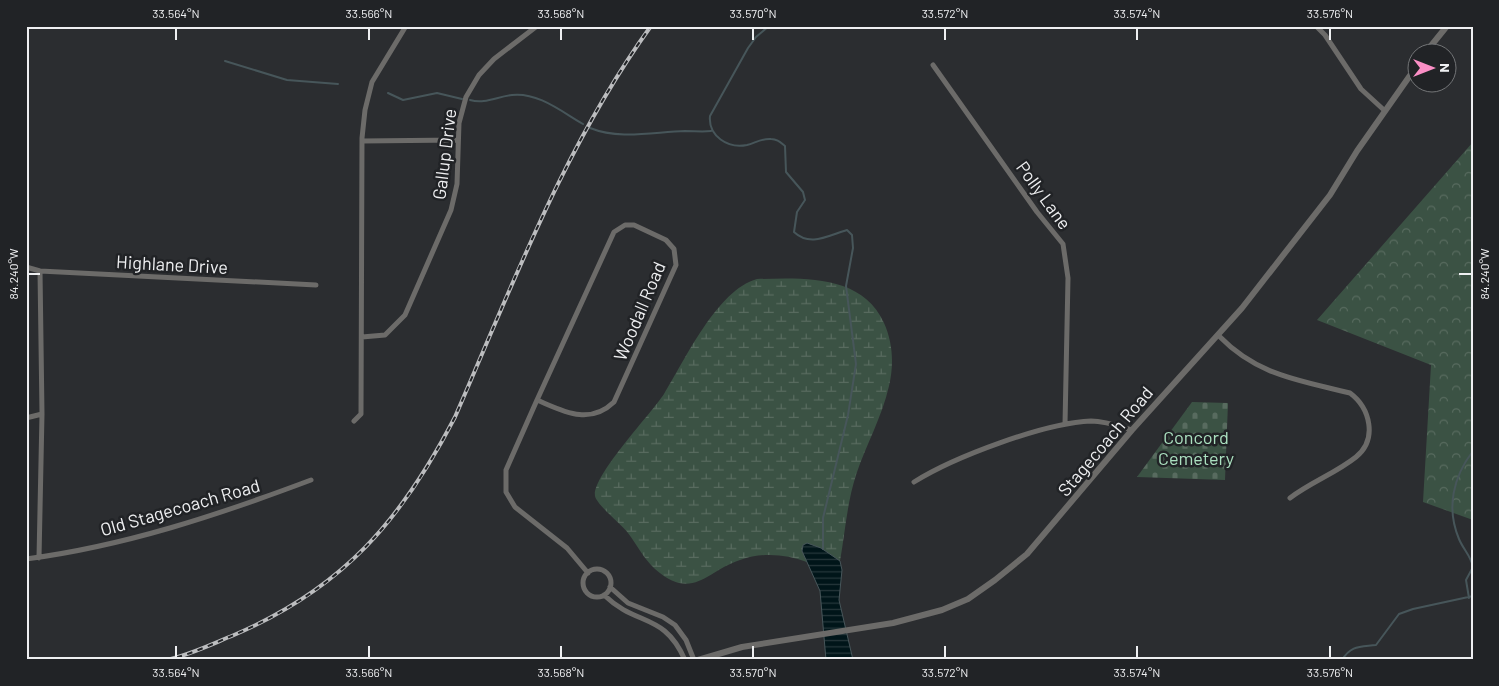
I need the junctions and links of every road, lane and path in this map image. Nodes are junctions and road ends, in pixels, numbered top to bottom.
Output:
1 (406, 26) edge
2 (537, 26) edge
3 (1316, 26) edge
4 (1447, 26) edge
5 (1434, 42) edge
6 (933, 65) dead end
7 (1406, 81) edge
8 (1385, 111) junction
9 (458, 140) junction
10 (362, 141) junction
11 (26, 267) edge
12 (40, 271) junction
13 (316, 285) dead end
14 (1219, 336) junction
15 (362, 337) junction
16 (537, 400) junction
17 (42, 414) junction
18 (26, 418) edge
19 (354, 420) dead end
20 (1066, 424) junction
21 (1132, 430) junction
22 (311, 480) dead end
23 (914, 482) dead end
24 (1290, 498) dead end
25 (39, 558) junction
26 (26, 559) edge
27 (588, 573) junction
28 (610, 587) junction
29 (604, 595) junction
30 (685, 660) edge
31 (696, 660) edge

1 - 10 street
2 - 9 street, Gallup Drive
3 - 8 street
4 - 5 street
6 - 20 street, Polly Lane
7 - 8 street, Stagecoach Road
8 - 14 street, Stagecoach Road
9 - 10 street
9 - 15 street, Gallup Drive
10 - 15 street
11 - 12 street, Highlane Drive
12 - 13 street, Highlane Drive
12 - 17 street
14 - 21 street, Stagecoach Road
14 - 24 street
15 - 19 street
16 - 16 street, Woodall Road
16 - 27 street, Woodall Road
17 - 18 street
17 - 25 street
20 - 21 street
20 - 23 street
21 - 31 street, Stagecoach Road
22 - 25 street, Old Stagecoach Road
25 - 26 street, Old Stagecoach Road
27 - 28 street
27 - 29 street
28 - 29 street
28 - 31 street
29 - 30 street

